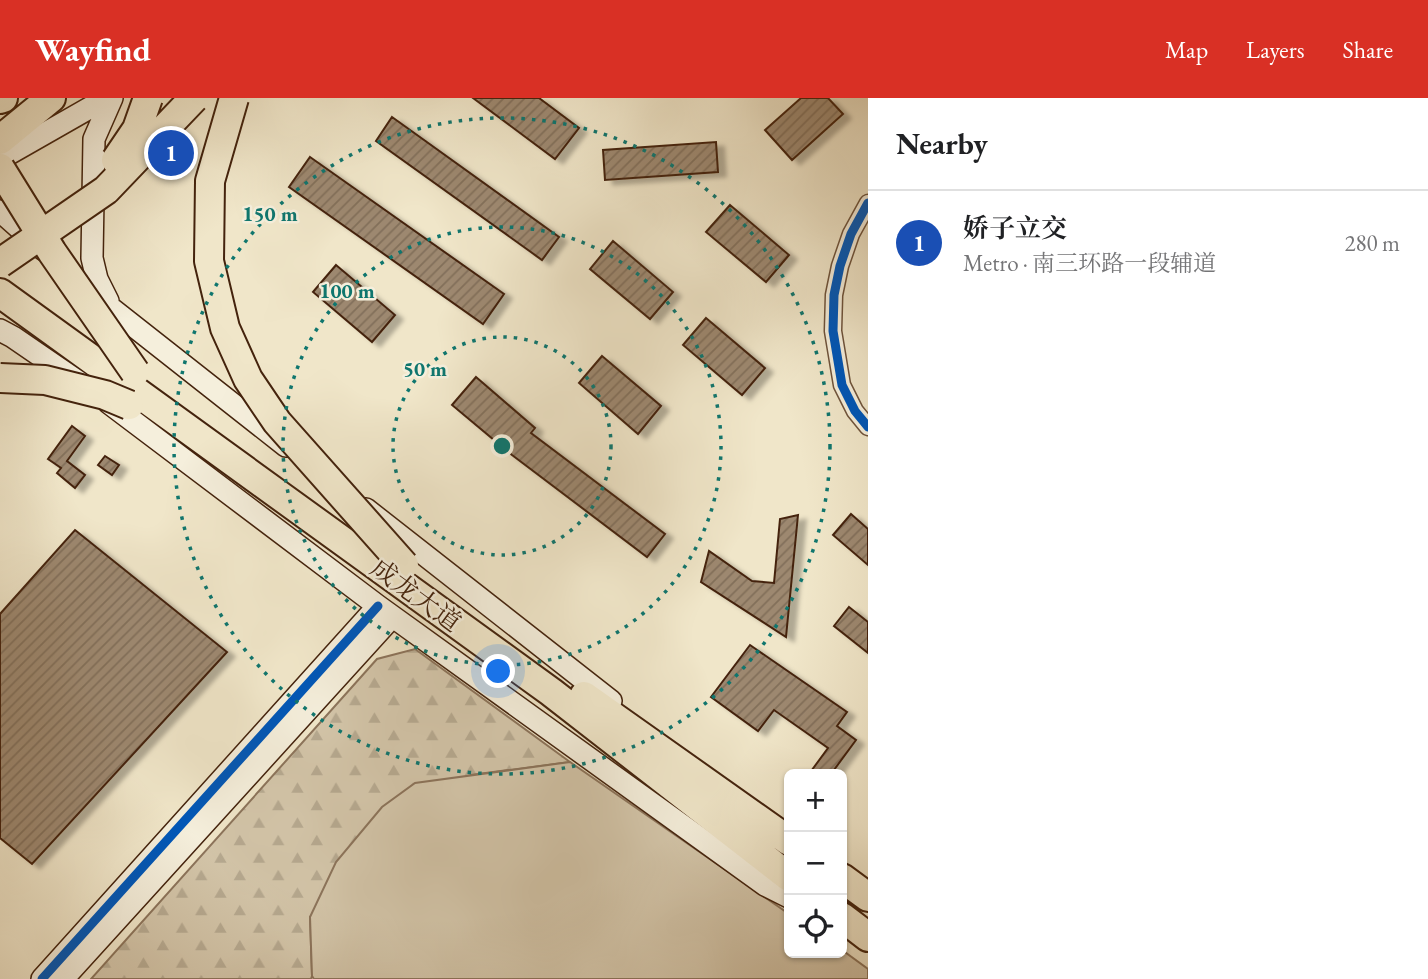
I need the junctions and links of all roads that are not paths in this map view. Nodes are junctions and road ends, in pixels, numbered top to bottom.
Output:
1 (51, 98) edge
2 (107, 98) edge
3 (112, 98) edge
4 (148, 98) edge
5 (194, 98) edge
6 (234, 98) edge
7 (0, 141) edge
8 (0, 159) edge
9 (0, 168) edge
10 (868, 203) edge
11 (0, 211) edge
12 (55, 226) junction
13 (0, 263) edge
14 (0, 275) edge
15 (0, 293) edge
16 (112, 309) junction
17 (43, 315) junction
18 (4, 333) edge
19 (135, 372) junction
20 (0, 378) edge
21 (868, 427) edge
22 (400, 573) junction
23 (385, 611) junction
24 (555, 685) junction
25 (715, 787) junction
26 (784, 837) edge
27 (784, 873) edge
28 (847, 882) edge
29 (785, 895) edge
30 (868, 897) edge
31 (42, 979) edge
32 (63, 979) edge

1 - 7 highway
2 - 8 main road
3 - 16 main road
4 - 12 highway, bridge
5 - 12 highway, bridge
6 - 22 highway, bridge
9 - 19 highway, bridge
10 - 21 street
11 - 16 main road
12 - 13 highway, bridge
14 - 17 highway
15 - 17 highway
16 - 25 main road
17 - 19 highway, 成龙大道
17 - 22 highway, 成龙大道
18 - 23 main road
19 - 22 highway, 成龙大道, bridge
20 - 22 highway, bridge
22 - 24 highway, 成龙大道
23 - 29 main road
23 - 31 main road
23 - 32 main road
24 - 25 highway, 成龙大道
24 - 27 highway, 成龙大道
25 - 26 highway, 成龙大道
28 - 30 highway

